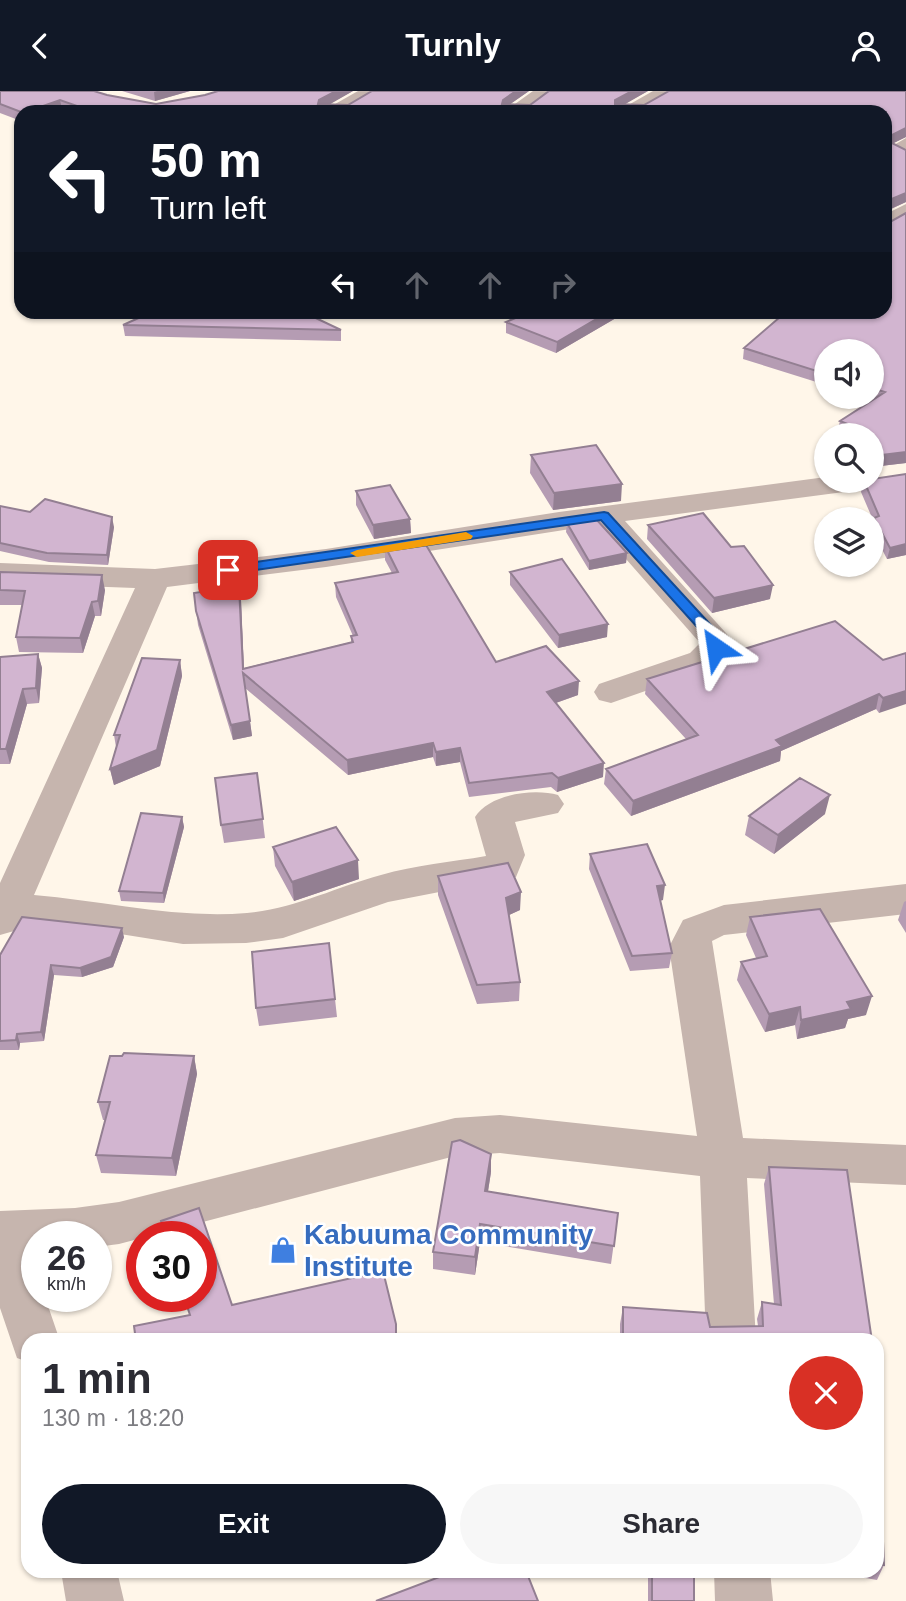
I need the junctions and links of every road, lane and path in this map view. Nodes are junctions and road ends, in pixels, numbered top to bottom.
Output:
1 (374, 91) edge
2 (547, 91) edge
3 (669, 91) edge
4 (345, 105) edge
5 (525, 105) edge
6 (640, 105) edge
7 (906, 144) edge
8 (906, 153) edge
9 (814, 487) edge
10 (604, 516) junction
11 (0, 573) edge
12 (155, 579) junction
13 (611, 692) dead end
14 (545, 804) dead end
15 (906, 899) edge
16 (3, 914) edge
17 (723, 1157) junction
18 (906, 1165) edge
19 (0, 1232) edge
20 (0, 1254) edge
21 (33, 1333) edge
22 (731, 1333) edge
23 (90, 1578) edge
24 (742, 1578) edge
25 (95, 1601) edge
26 (744, 1601) edge

1 - 4 street
2 - 5 street
3 - 6 street
7 - 8 street
9 - 10 street
10 - 12 street
10 - 13 street
11 - 12 street
12 - 16 street
14 - 16 street
15 - 17 street
17 - 18 street
17 - 19 street
17 - 22 street
20 - 21 street
23 - 25 street
24 - 26 street

